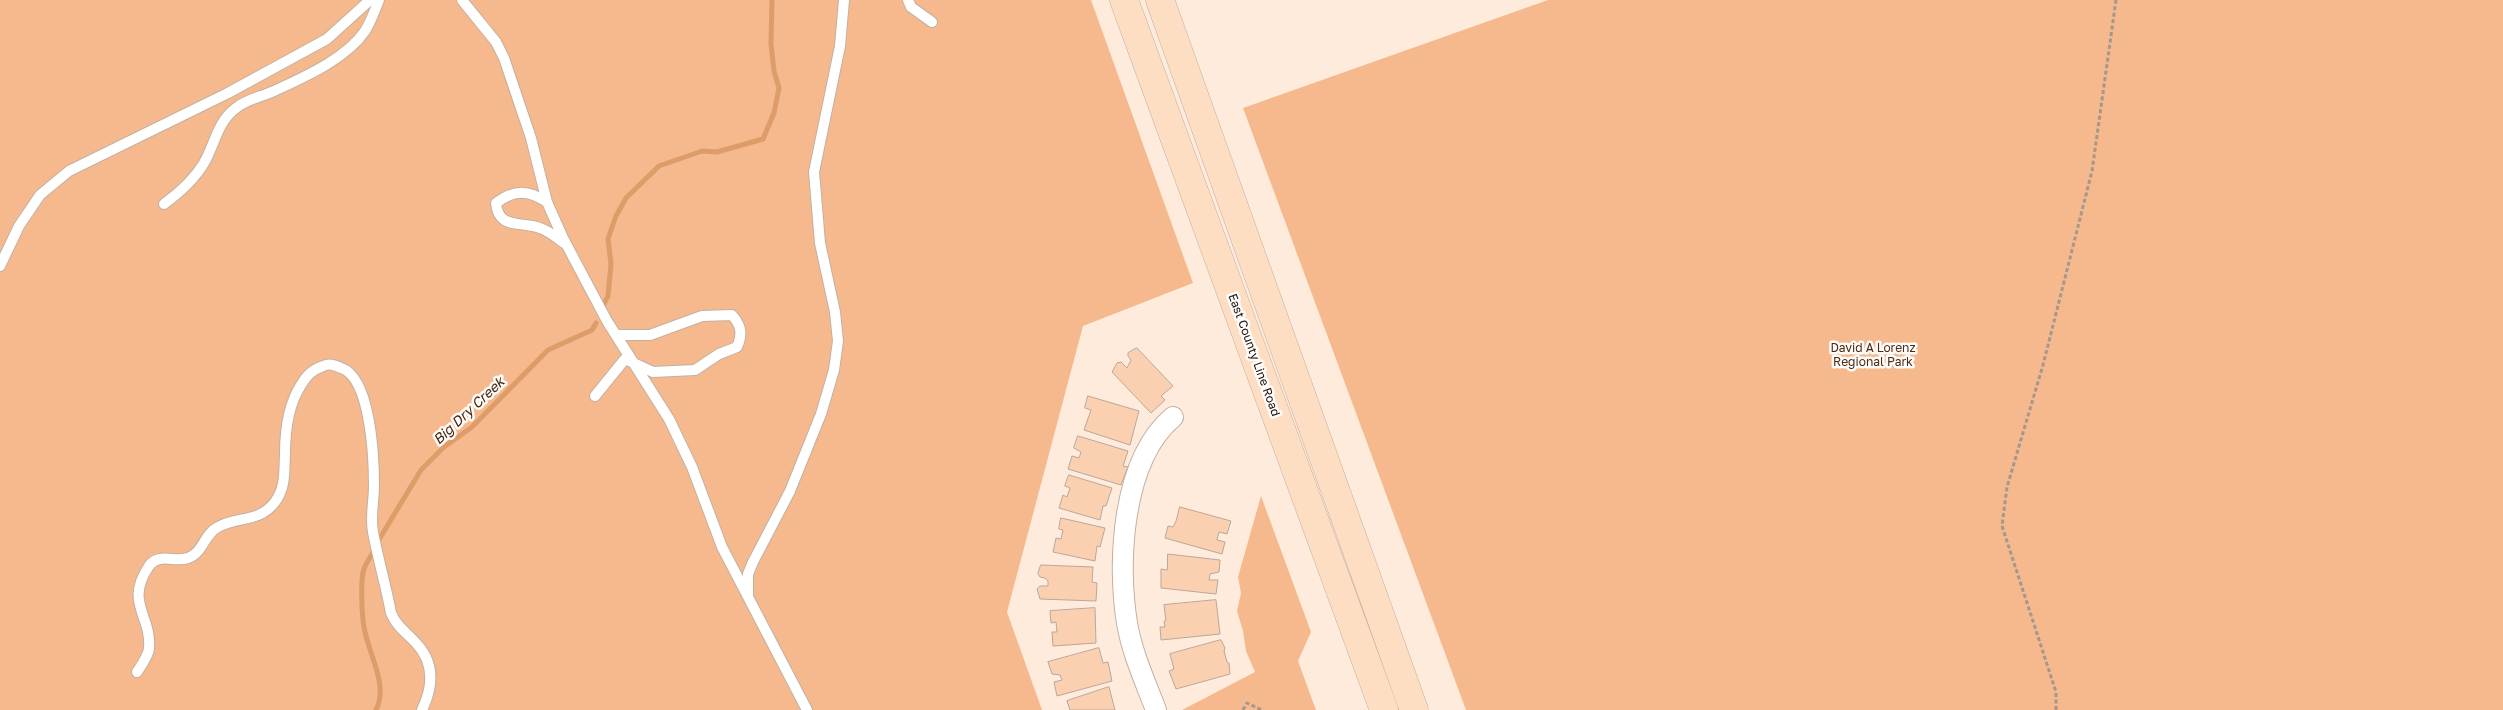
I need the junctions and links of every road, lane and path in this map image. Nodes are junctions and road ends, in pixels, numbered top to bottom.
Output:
1 (370, 0) edge
2 (379, 0) edge
3 (462, 0) edge
4 (844, 0) edge
5 (908, 0) edge
6 (1124, 0) edge
7 (1160, 0) edge
8 (2116, 0) edge
9 (932, 22) dead end
10 (548, 202) junction
11 (164, 204) dead end
12 (567, 245) junction
13 (0, 266) edge
14 (617, 335) junction
15 (631, 360) junction
16 (595, 396) dead end
17 (1173, 417) dead end
18 (753, 562) junction
19 (734, 568) junction
20 (750, 602) junction
21 (137, 672) dead end
22 (422, 710) edge
23 (807, 710) edge
24 (1156, 710) edge
25 (1244, 710) edge
26 (1262, 710) edge
27 (1384, 710) edge
28 (1414, 710) edge
29 (2056, 710) edge

1 - 13 lane
2 - 11 lane
3 - 10 lane
4 - 18 lane
5 - 9 lane
6 - 27 main road, East County Line Road
7 - 28 main road
8 - 29 path
10 - 12 lane
10 - 12 lane
12 - 14 lane
14 - 15 lane
14 - 15 lane
15 - 16 lane
15 - 19 lane
17 - 24 street
18 - 19 lane
18 - 20 lane
19 - 20 lane
20 - 23 lane
21 - 22 lane
25 - 26 path

